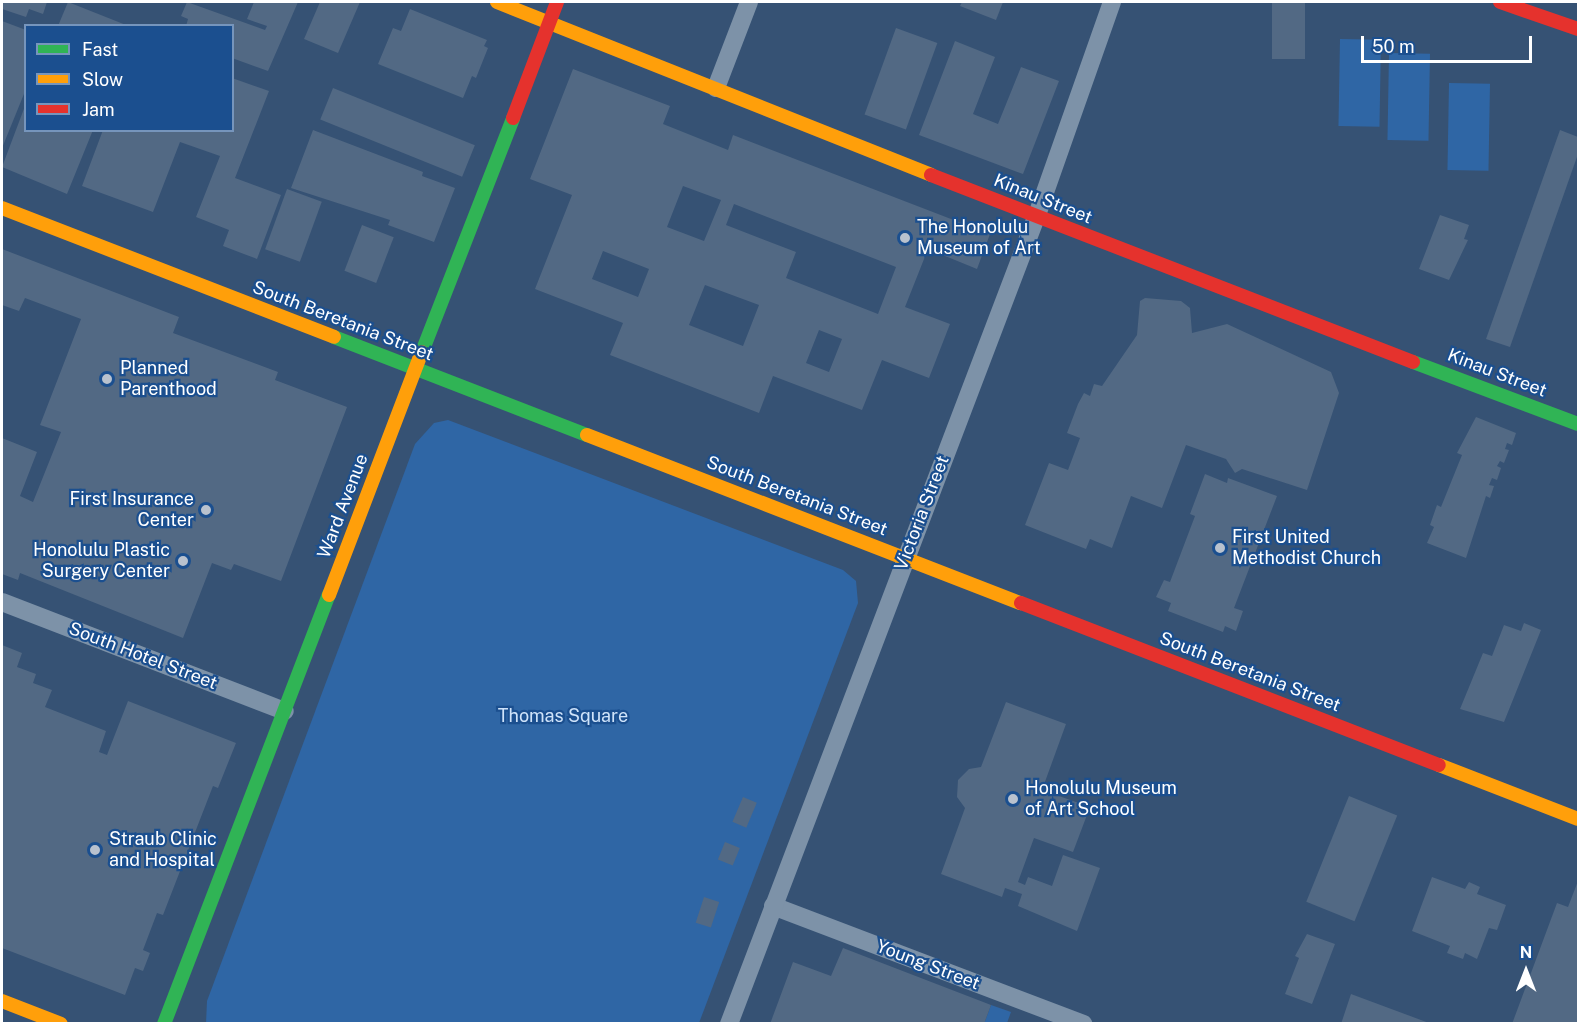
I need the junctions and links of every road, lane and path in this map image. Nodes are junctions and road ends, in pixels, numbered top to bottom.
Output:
1 (497, 2) edge
2 (557, 2) edge
3 (749, 2) edge
4 (1112, 2) edge
5 (1500, 2) edge
6 (549, 23) junction
7 (1578, 29) edge
8 (716, 88) junction
9 (2, 208) edge
10 (1037, 215) junction
11 (415, 368) junction
12 (1578, 424) edge
13 (905, 557) junction
14 (2, 602) edge
15 (285, 711) junction
16 (1578, 819) edge
17 (773, 906) junction
18 (2, 1001) edge
19 (35, 1018) edge
20 (61, 1023) edge
21 (164, 1023) edge
22 (729, 1023) edge
23 (1083, 1023) edge

1 - 6 main road, Kinau Street
2 - 6 main road, Ward Avenue
3 - 8 street
4 - 10 street, Victoria Street
5 - 7 main road
6 - 8 main road, Kinau Street
6 - 11 main road, Ward Avenue
8 - 10 main road, Kinau Street
9 - 11 main road, South Beretania Street
10 - 12 main road, Kinau Street
10 - 13 street, Victoria Street
11 - 13 main road, South Beretania Street
11 - 15 main road, Ward Avenue
13 - 16 main road, South Beretania Street
13 - 17 street, Victoria Street
14 - 15 street, South Hotel Street
15 - 21 main road, Ward Avenue
17 - 22 street, Victoria Street
17 - 23 street, Young Street
18 - 19 main road
19 - 20 main road

